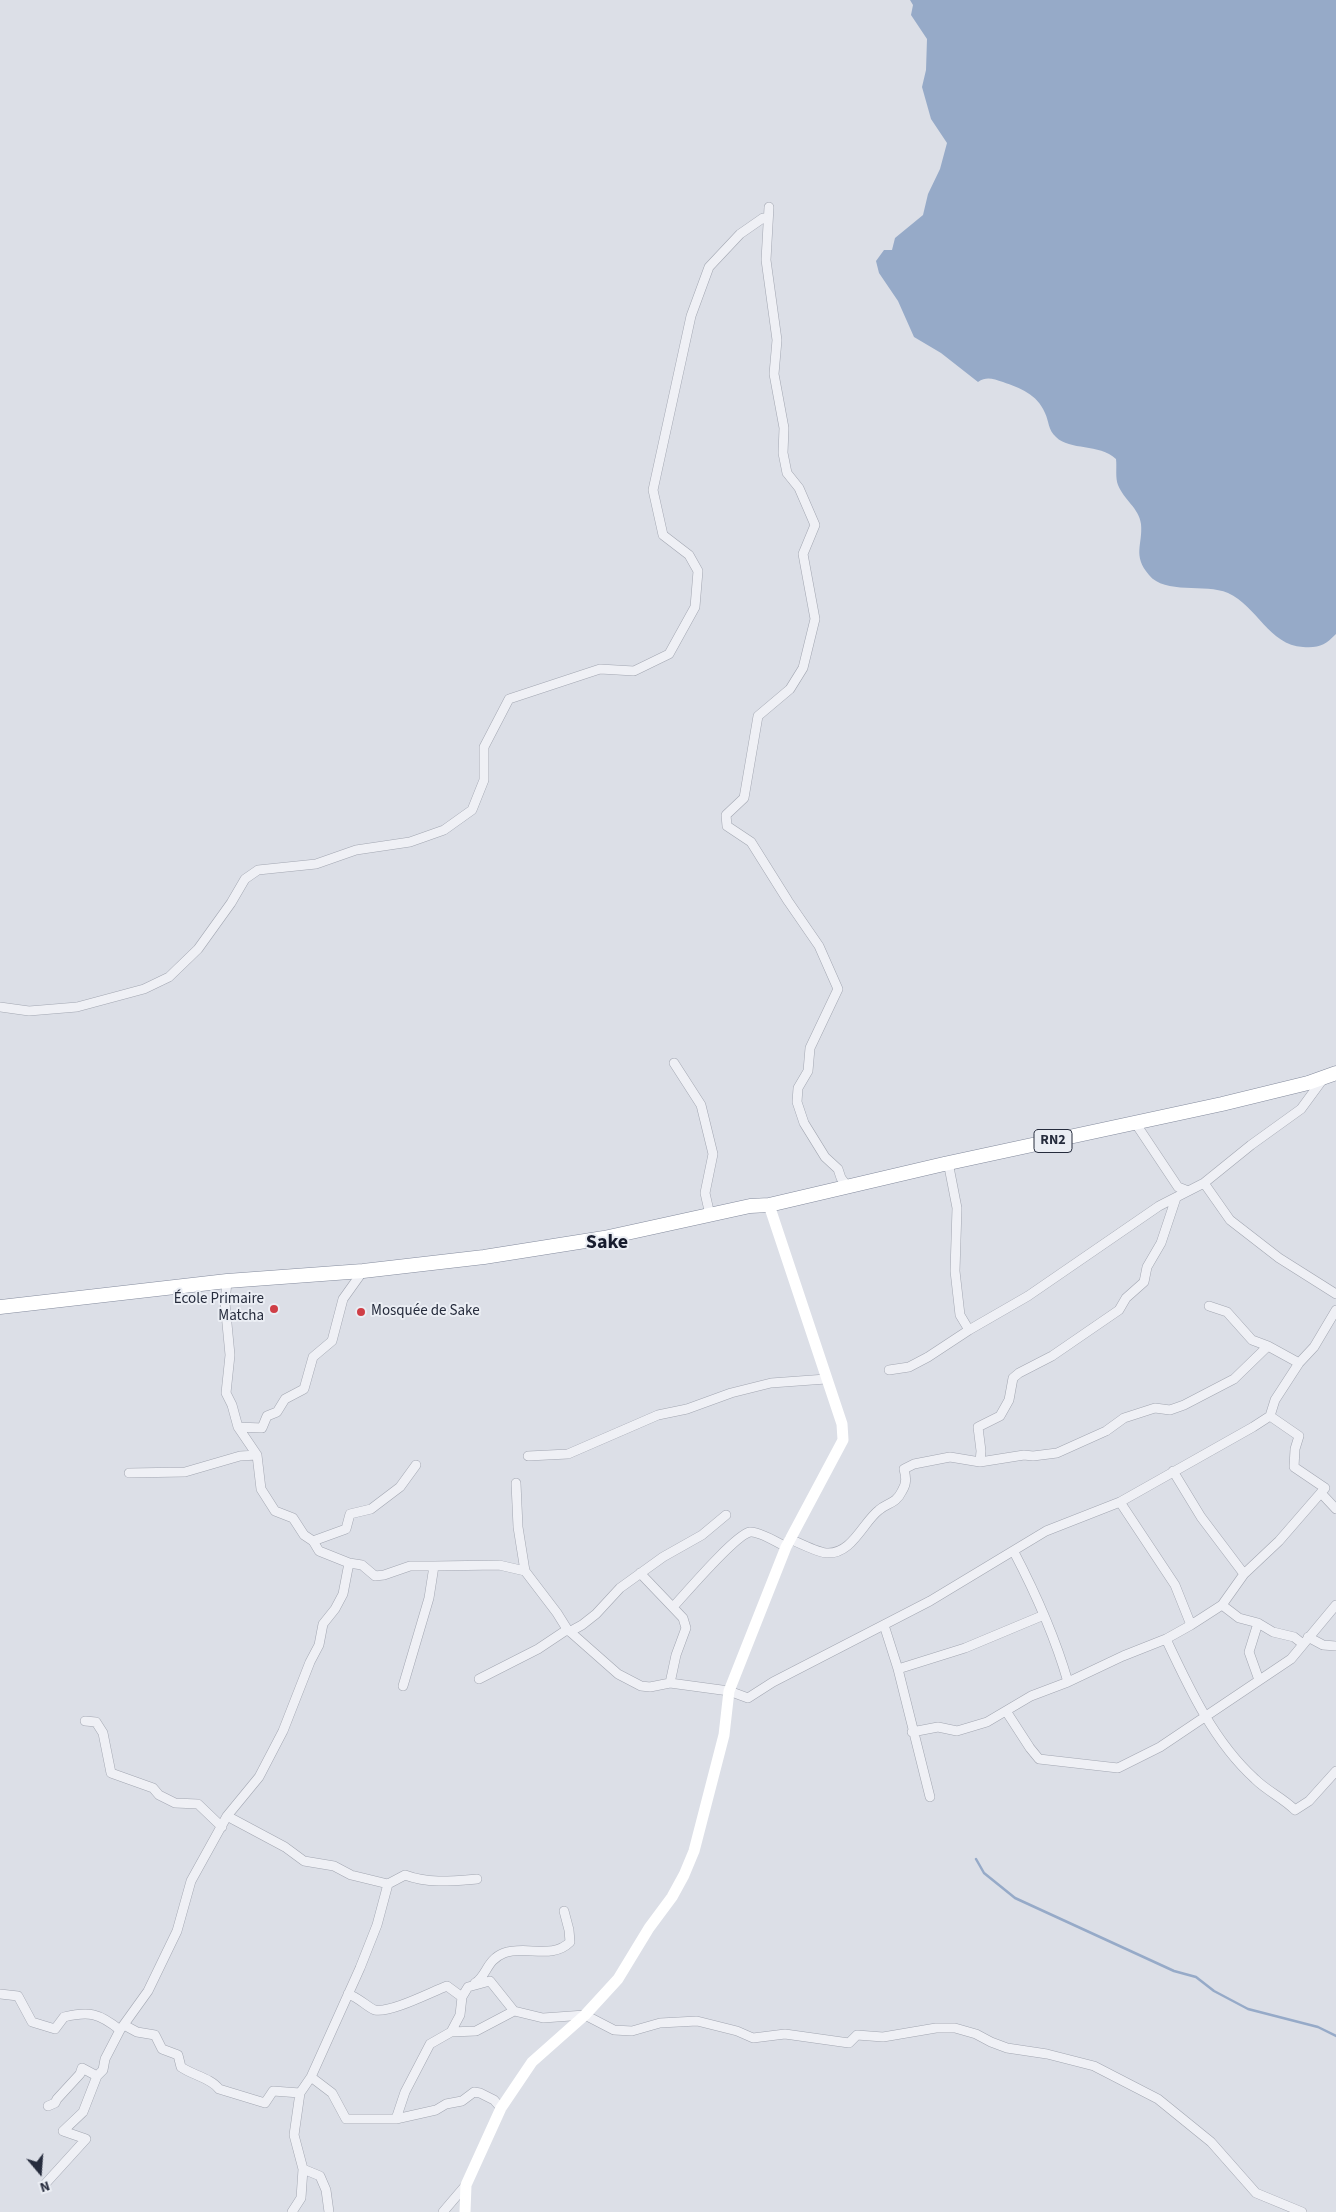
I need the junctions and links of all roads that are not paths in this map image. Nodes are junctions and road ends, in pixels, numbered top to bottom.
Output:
1 (769, 207) dead end
2 (763, 218) dead end
3 (0, 1007) edge
4 (674, 1063) dead end
5 (1336, 1073) edge
6 (1323, 1079) junction
7 (1136, 1124) junction
8 (944, 1164) junction
9 (1204, 1184) junction
10 (847, 1186) junction
11 (1188, 1191) junction
12 (1176, 1198) junction
13 (769, 1205) junction
14 (710, 1215) junction
15 (363, 1271) junction
16 (227, 1281) junction
17 (1336, 1294) edge
18 (1209, 1306) dead end
19 (0, 1307) edge
20 (1336, 1310) edge
21 (969, 1330) junction
22 (1268, 1346) junction
23 (1300, 1363) junction
24 (889, 1370) dead end
25 (826, 1379) junction
26 (1270, 1416) junction
27 (238, 1428) junction
28 (256, 1455) junction
29 (528, 1456) dead end
30 (980, 1462) junction
31 (416, 1466) dead end
32 (1173, 1471) junction
33 (129, 1473) dead end
34 (516, 1483) dead end
35 (1320, 1493) junction
36 (1120, 1502) junction
37 (1336, 1509) edge
38 (726, 1514) dead end
39 (313, 1541) junction
40 (788, 1543) junction
41 (1014, 1552) junction
42 (350, 1562) junction
43 (434, 1566) junction
44 (525, 1571) junction
45 (640, 1573) junction
46 (1244, 1574) junction
47 (1222, 1605) junction
48 (1336, 1605) edge
49 (673, 1607) junction
50 (1044, 1615) junction
51 (1258, 1623) junction
52 (1190, 1625) junction
53 (884, 1626) junction
54 (571, 1631) junction
55 (1166, 1639) junction
56 (1306, 1641) junction
57 (1336, 1646) edge
58 (898, 1669) junction
59 (479, 1678) dead end
60 (1259, 1680) junction
61 (1068, 1682) junction
62 (670, 1683) junction
63 (403, 1686) dead end
64 (728, 1692) junction
65 (1006, 1711) junction
66 (1205, 1715) junction
67 (85, 1721) dead end
68 (912, 1732) junction
69 (1336, 1771) edge
70 (930, 1797) dead end
71 (227, 1816) junction
72 (222, 1827) junction
73 (478, 1879) dead end
74 (388, 1884) junction
75 (564, 1911) dead end
76 (468, 1987) junction
77 (0, 1994) edge
78 (348, 1994) junction
79 (462, 1998) junction
80 (514, 2011) junction
81 (585, 2015) junction
82 (122, 2027) junction
83 (451, 2032) junction
84 (97, 2076) junction
85 (311, 2077) junction
86 (300, 2093) junction
87 (48, 2106) dead end
88 (501, 2108) junction
89 (396, 2119) junction
90 (303, 2169) junction
91 (46, 2183) dead end
92 (466, 2185) junction
93 (292, 2212) edge
94 (328, 2212) edge
95 (443, 2212) edge
96 (465, 2212) edge
97 (1302, 2212) edge

1 - 10 street
2 - 3 street
4 - 14 street
5 - 6 highway, RN2
6 - 7 highway, RN2
6 - 9 street
7 - 8 highway, RN2
7 - 11 street
8 - 10 highway, RN2
8 - 21 street
9 - 11 street
9 - 17 street
10 - 13 highway, RN2
11 - 12 street
12 - 21 street
12 - 30 street
13 - 14 highway, RN2
13 - 25 main road
14 - 15 highway, RN2
15 - 16 highway, RN2
15 - 27 street
16 - 19 highway, RN2
16 - 27 street
18 - 22 street
20 - 23 street
21 - 24 street
22 - 23 street
22 - 30 street
23 - 26 street
25 - 29 street
25 - 40 main road
26 - 32 street
26 - 35 street
27 - 28 street
28 - 33 street
28 - 39 street
30 - 40 street
31 - 39 street
32 - 36 street
32 - 46 street
34 - 44 street
35 - 37 street
35 - 46 street
36 - 41 street
36 - 52 street
38 - 45 street
39 - 42 street
40 - 49 street
40 - 64 main road
41 - 50 street
41 - 53 street
42 - 43 street
42 - 71 street
43 - 44 street
43 - 63 street
44 - 54 street
45 - 49 street
45 - 54 street
46 - 47 street
47 - 51 street
47 - 52 street
48 - 56 street
49 - 62 street
50 - 58 street
50 - 61 street
51 - 56 street
51 - 60 street
52 - 55 street
53 - 58 street
53 - 64 street
54 - 59 street
54 - 62 street
55 - 61 street
55 - 66 street
56 - 57 street
56 - 60 street
58 - 68 street
60 - 66 street
61 - 65 street
62 - 64 street
64 - 81 main road
65 - 66 street
65 - 68 street
66 - 69 street
67 - 72 street
68 - 70 street
71 - 72 street
71 - 74 street
72 - 82 street
73 - 74 street
74 - 78 street
75 - 76 street
76 - 79 street
76 - 80 street
77 - 82 street
78 - 79 street
78 - 85 street
79 - 83 street
80 - 81 street
80 - 83 street
81 - 88 main road
81 - 97 street
82 - 84 street
82 - 86 street
83 - 89 street
84 - 87 street
84 - 91 street
85 - 86 street
85 - 89 street
86 - 90 street
88 - 89 street
88 - 92 main road
90 - 93 street
90 - 94 street
92 - 95 street
92 - 96 main road

